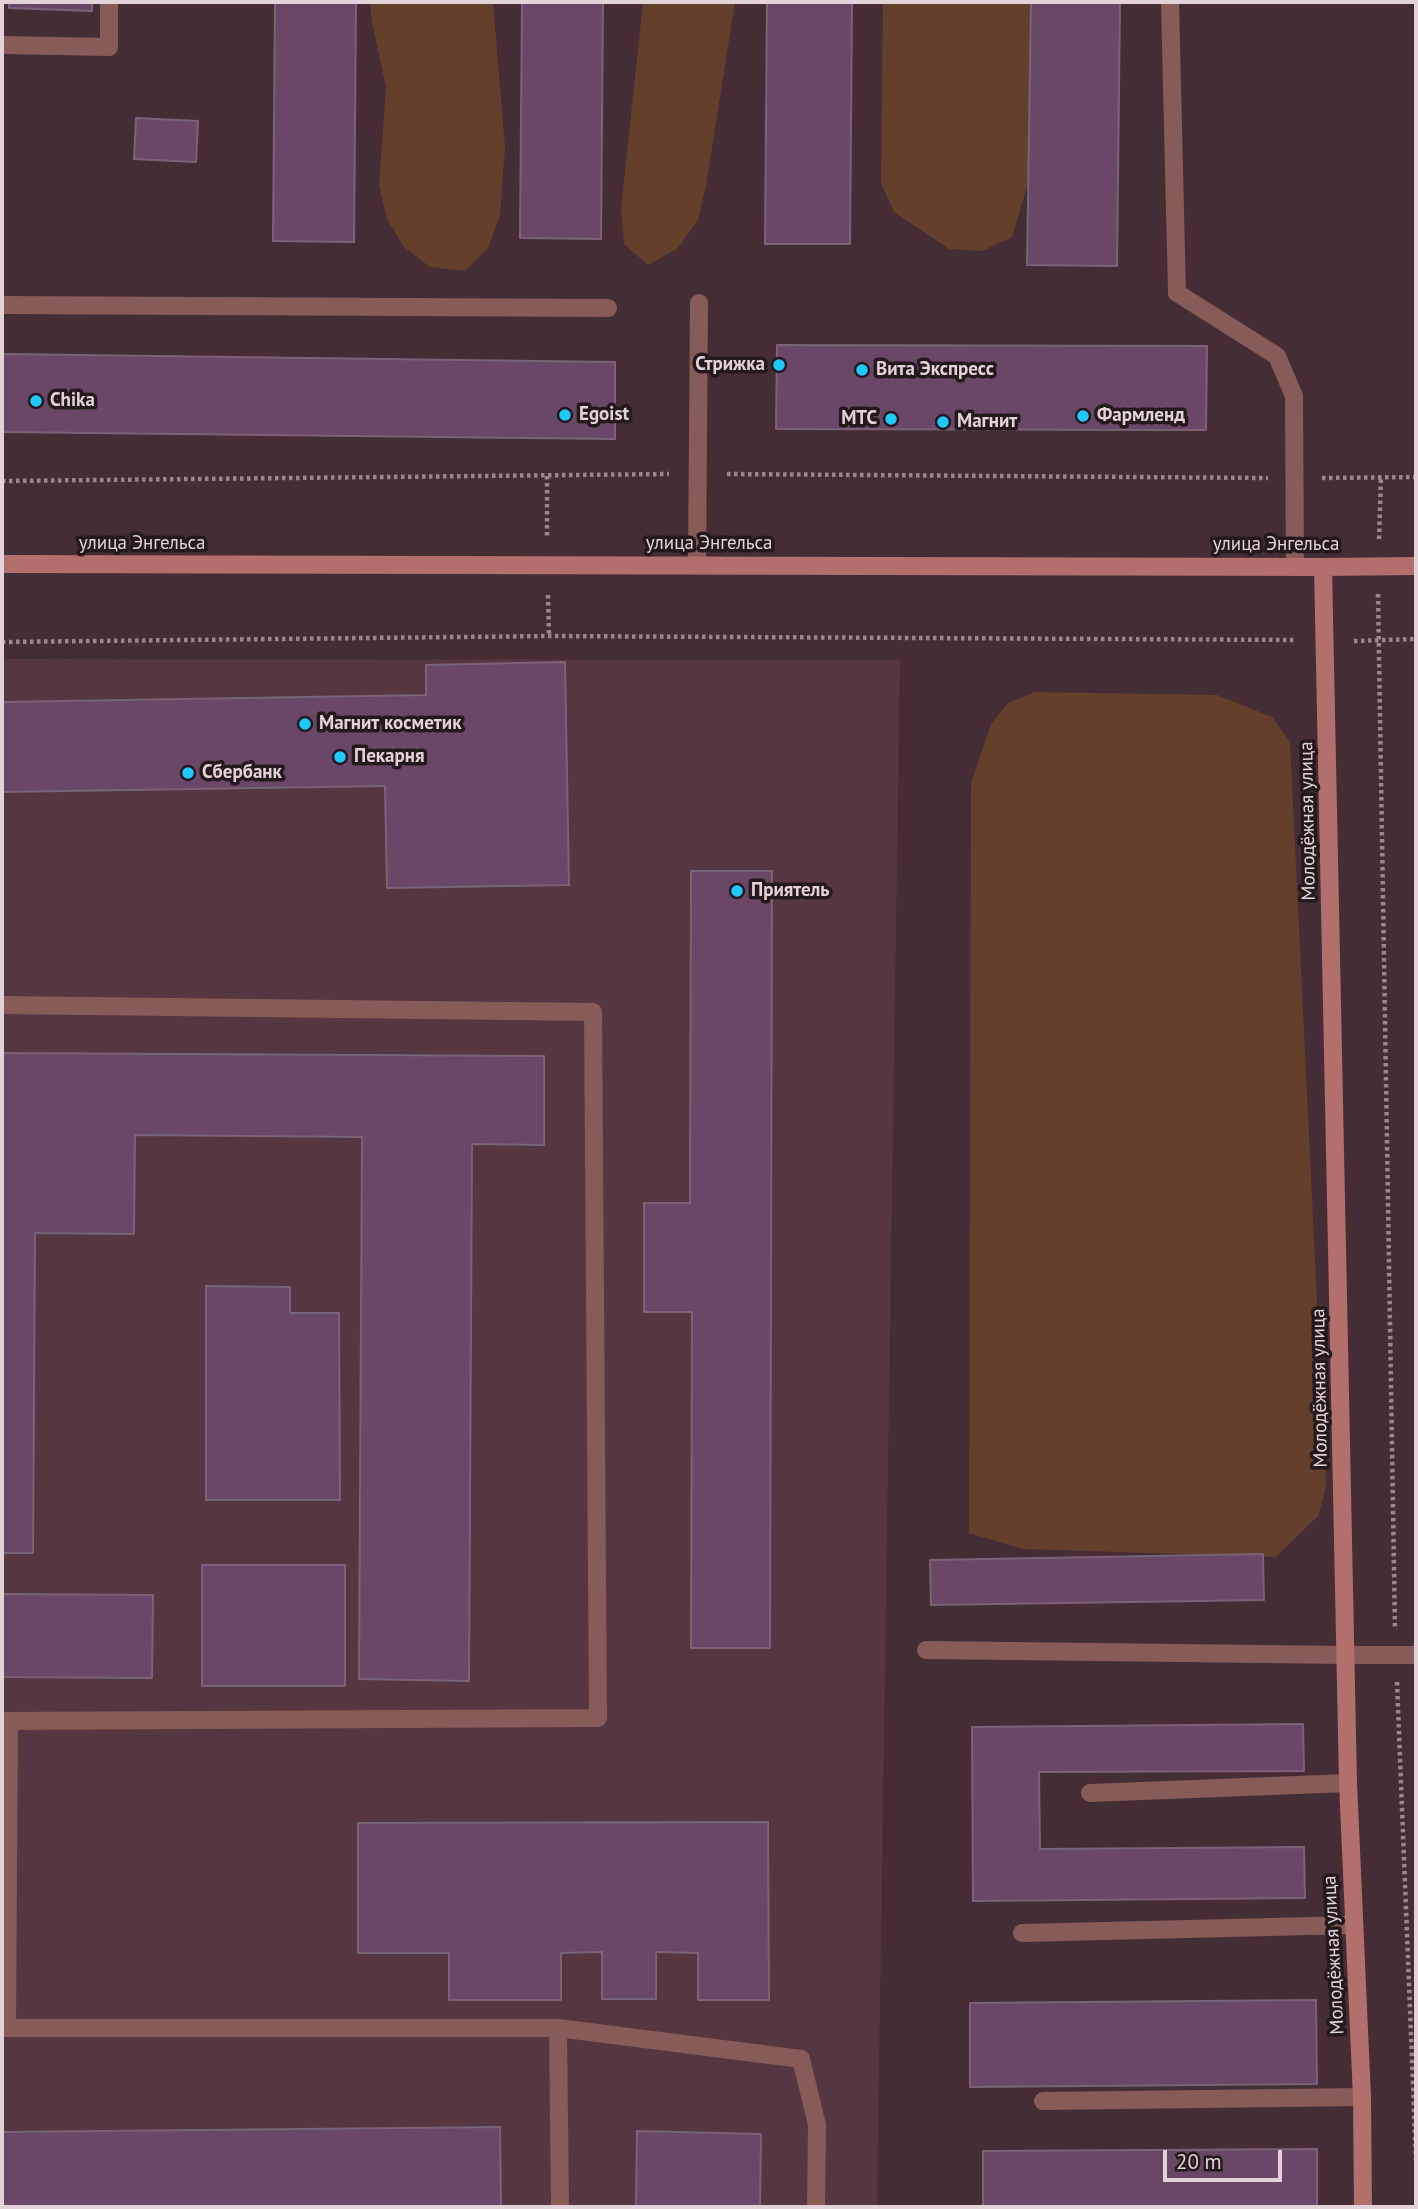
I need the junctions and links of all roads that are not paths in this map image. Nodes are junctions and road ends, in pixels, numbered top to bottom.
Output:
1 (109, 2) edge
2 (1170, 2) edge
3 (2, 45) edge
4 (699, 303) dead end
5 (2, 304) edge
6 (608, 308) dead end
7 (2, 564) edge
8 (697, 565) junction
9 (1295, 566) junction
10 (1416, 566) edge
11 (1323, 567) junction
12 (2, 1006) edge
13 (926, 1650) dead end
14 (1347, 1655) junction
15 (1416, 1655) edge
16 (5, 1721) edge
17 (1348, 1783) junction
18 (1090, 1793) dead end
19 (1353, 1925) junction
20 (1022, 1934) dead end
21 (4, 2028) edge
22 (558, 2028) junction
23 (1362, 2097) junction
24 (1044, 2101) dead end
25 (560, 2207) edge
26 (816, 2207) edge
27 (1363, 2207) edge

1 - 3 street
2 - 9 street
4 - 8 street
5 - 6 street
7 - 8 main road, улица Энгельса
8 - 9 main road, улица Энгельса
9 - 11 main road, улица Энгельса
10 - 11 main road, улица Энгельса
11 - 14 main road, Молодёжная улица
12 - 16 street
13 - 14 street
14 - 15 street
14 - 17 main road, Молодёжная улица
16 - 21 street
17 - 18 street
17 - 19 main road, Молодёжная улица
19 - 20 street
19 - 23 main road, Молодёжная улица
21 - 22 street
22 - 25 street
22 - 26 street
23 - 24 street
23 - 27 main road, Молодёжная улица

